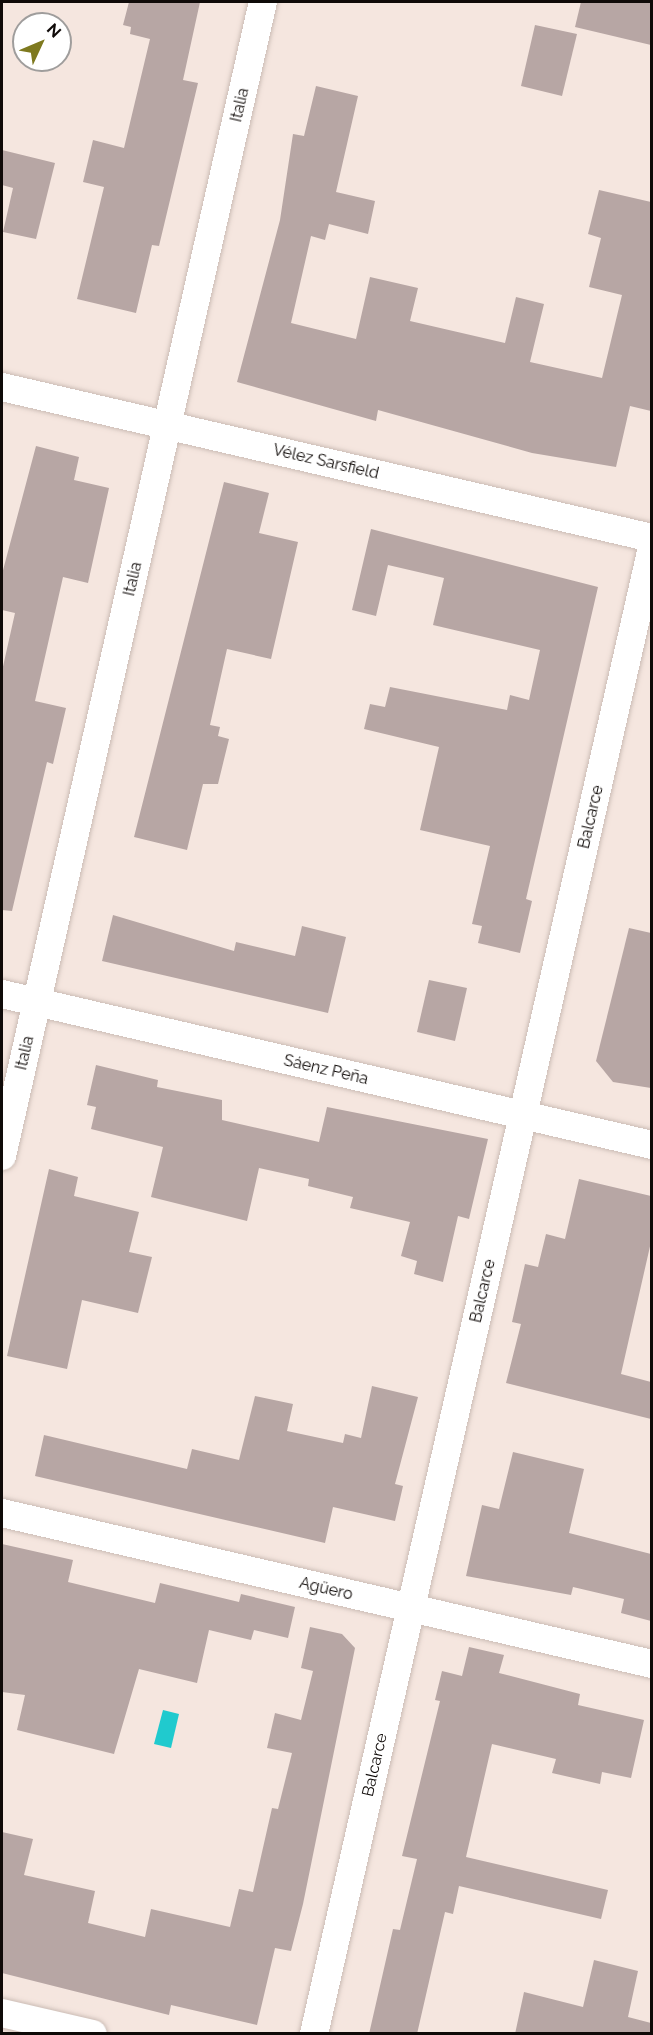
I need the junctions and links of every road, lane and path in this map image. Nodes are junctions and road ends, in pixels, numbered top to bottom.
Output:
1 (263, 2) edge
2 (2, 387) edge
3 (167, 426) junction
4 (651, 538) edge
5 (651, 548) edge
6 (2, 994) edge
7 (36, 1002) junction
8 (523, 1115) junction
9 (651, 1145) edge
10 (2, 1156) edge
11 (2, 1513) edge
12 (411, 1608) junction
13 (651, 1664) edge
14 (2, 2013) edge
15 (93, 2034) edge
16 (314, 2034) edge

1 - 3 street, Italia
2 - 3 street, Vélez Sarsfield
3 - 4 street, Vélez Sarsfield
3 - 7 street, Italia
5 - 8 street, Balcarce
6 - 7 street, Sáenz Peña
7 - 8 street, Sáenz Peña
7 - 10 street, Italia
8 - 9 street, Sáenz Peña
8 - 12 street, Balcarce
11 - 12 street, Agüero
12 - 13 street, Agüero
12 - 16 street, Balcarce
14 - 15 street

